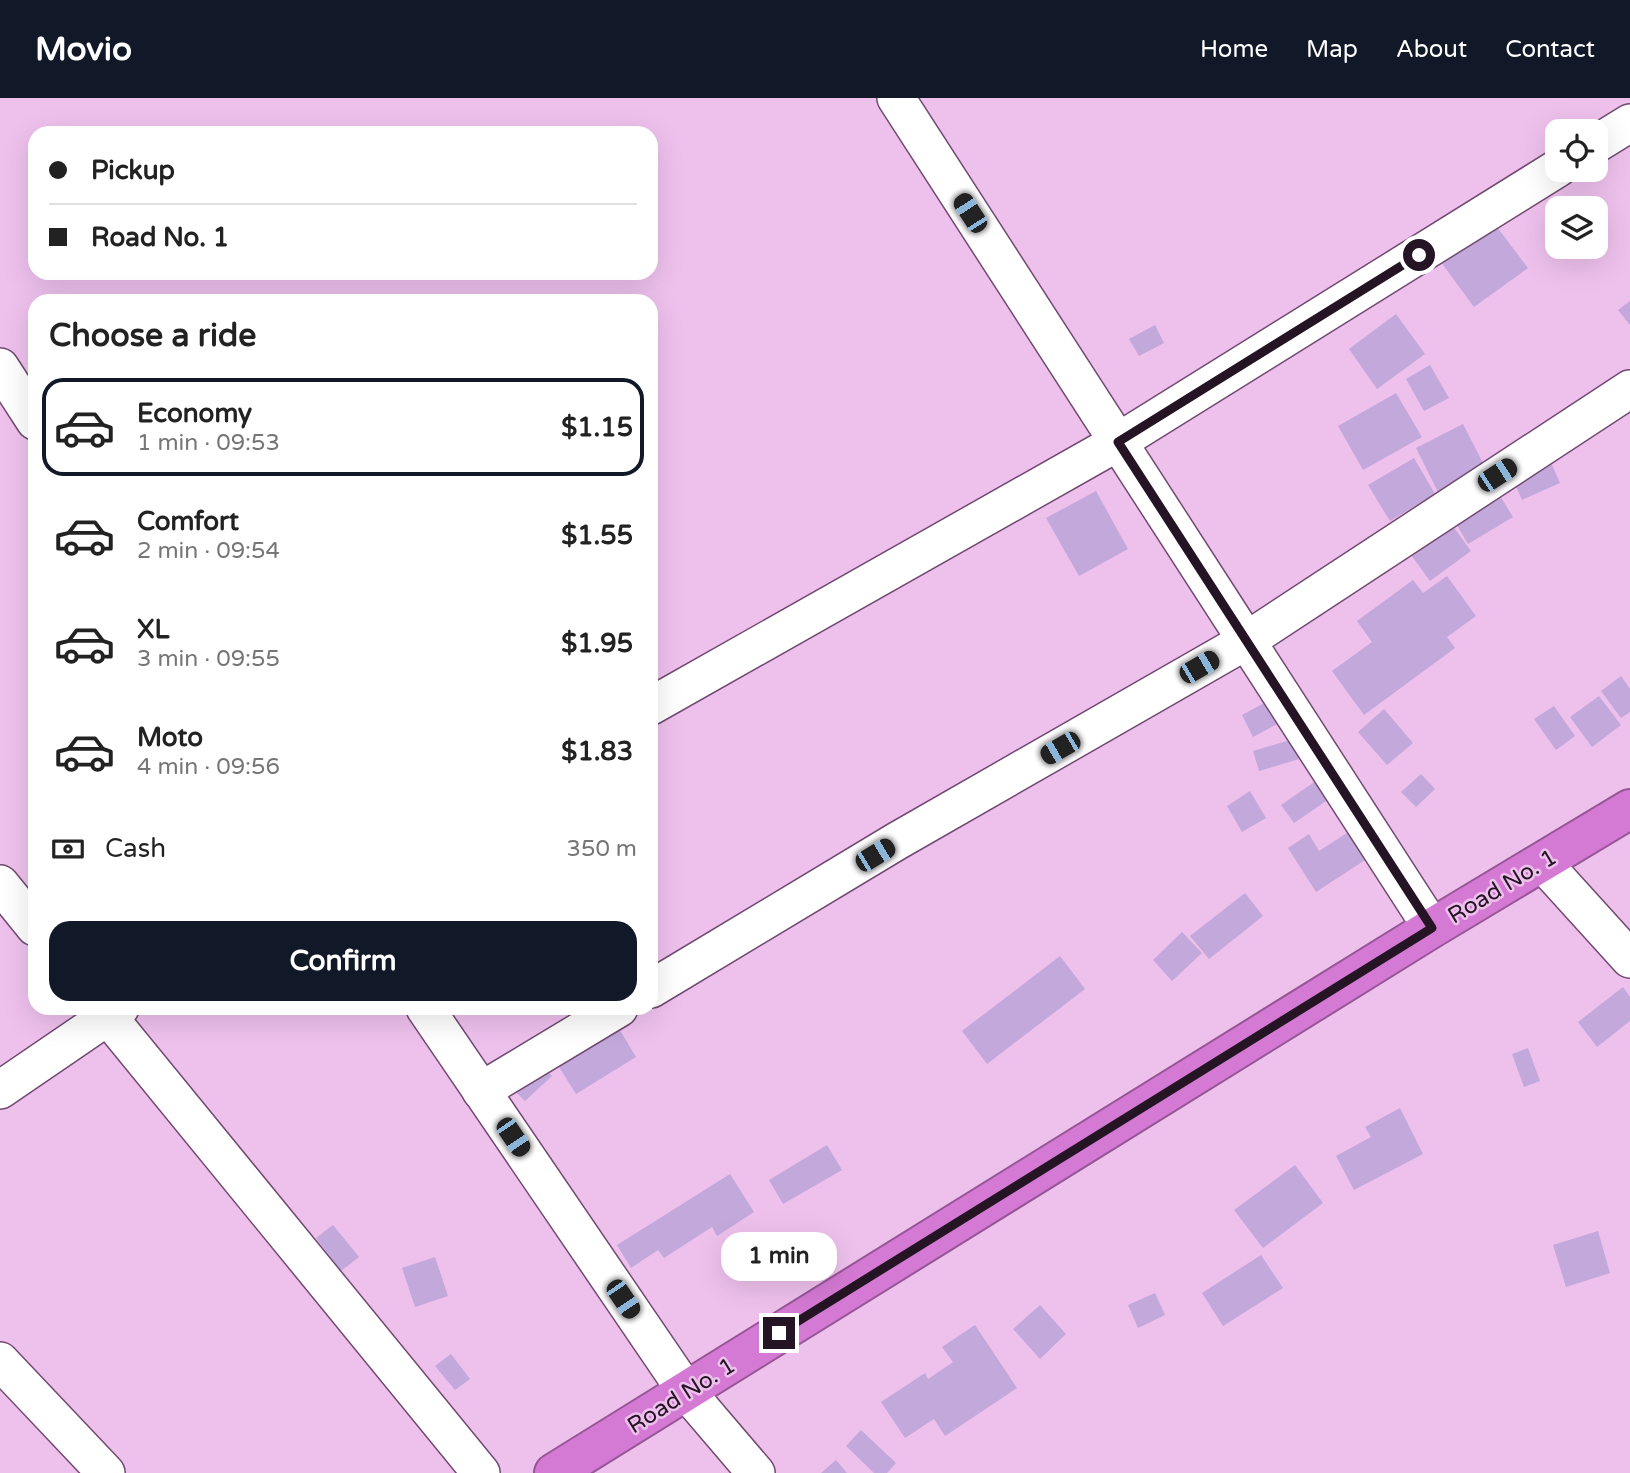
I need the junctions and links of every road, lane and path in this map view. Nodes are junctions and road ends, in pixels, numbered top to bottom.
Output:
1 (896, 98) edge
2 (1630, 123) edge
3 (1608, 137) edge
4 (1545, 176) edge
5 (0, 367) edge
6 (1630, 389) edge
7 (28, 410) edge
8 (1118, 442) junction
9 (1246, 641) junction
10 (658, 702) edge
11 (1630, 809) edge
12 (1542, 862) junction
13 (0, 884) edge
14 (28, 918) edge
15 (1432, 928) junction
16 (1630, 959) edge
17 (658, 985) edge
18 (103, 1015) edge
19 (114, 1015) edge
20 (430, 1015) edge
21 (607, 1015) edge
22 (0, 1090) edge
23 (481, 1091) junction
24 (0, 1361) edge
25 (686, 1391) junction
26 (573, 1468) edge
27 (106, 1473) edge
28 (481, 1473) edge
29 (756, 1473) edge

1 - 8 street
2 - 3 street
4 - 8 street
5 - 7 street
6 - 9 street
8 - 9 street
8 - 10 street
9 - 15 street
9 - 17 street
11 - 12 highway, Road No. 1
12 - 15 highway, Road No. 1
12 - 16 street
13 - 14 street
15 - 25 highway, Road No. 1
18 - 22 street
19 - 28 street
20 - 23 street
21 - 23 street
23 - 25 street
24 - 27 street
25 - 26 highway, Road No. 1
25 - 29 street

